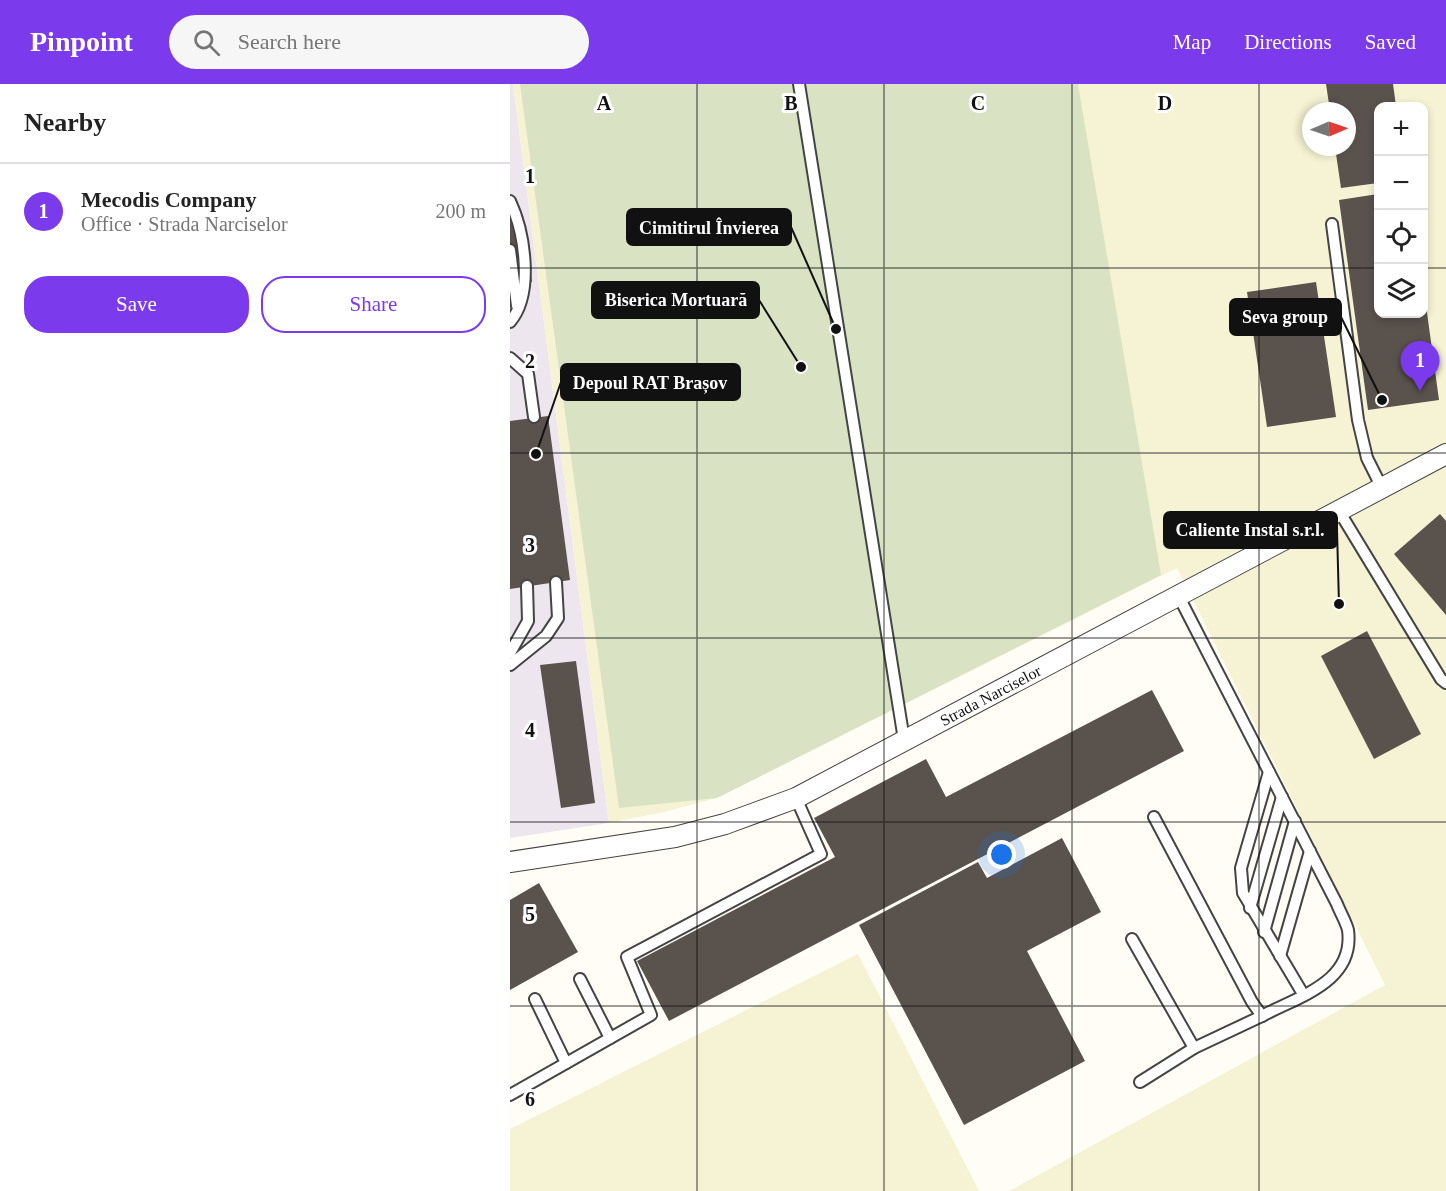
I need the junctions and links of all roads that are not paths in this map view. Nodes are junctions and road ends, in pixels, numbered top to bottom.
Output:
1 (799, 84) edge
2 (510, 201) edge
3 (1332, 224) dead end
4 (510, 250) edge
5 (518, 313) junction
6 (510, 322) edge
7 (510, 358) edge
8 (534, 417) dead end
9 (1446, 454) edge
10 (1382, 488) junction
11 (1339, 510) junction
12 (556, 582) dead end
13 (527, 586) dead end
14 (1178, 595) junction
15 (510, 653) edge
16 (510, 665) edge
17 (1446, 683) edge
18 (904, 740) junction
19 (1269, 772) junction
20 (1282, 797) junction
21 (796, 798) junction
22 (1154, 817) dead end
23 (1294, 821) junction
24 (1310, 851) junction
25 (510, 862) edge
26 (1250, 908) junction
27 (1264, 932) junction
28 (1132, 939) dead end
29 (1280, 956) junction
30 (580, 979) dead end
31 (1303, 994) junction
32 (535, 999) dead end
33 (1262, 1016) junction
34 (610, 1038) junction
35 (1194, 1048) junction
36 (566, 1063) junction
37 (1140, 1082) dead end
38 (510, 1095) edge

1 - 18 lane
2 - 5 lane
3 - 10 lane
4 - 5 lane
5 - 6 lane
7 - 8 lane
9 - 10 street, Strada Narciselor
10 - 11 street, Strada Narciselor
11 - 14 street, Strada Narciselor
11 - 17 lane
12 - 16 lane
13 - 15 lane
14 - 18 street, Strada Narciselor
14 - 19 lane
18 - 21 street, Strada Narciselor
19 - 20 lane
19 - 26 lane
20 - 23 lane
20 - 26 lane
21 - 25 street, Strada Narciselor
21 - 34 lane
22 - 33 lane
23 - 24 lane
23 - 27 lane
24 - 29 lane
24 - 31 lane
26 - 27 lane
27 - 29 lane
28 - 35 lane
29 - 31 lane
30 - 34 lane
31 - 33 lane
32 - 36 lane
33 - 35 lane
34 - 36 lane
35 - 37 lane
36 - 38 lane

